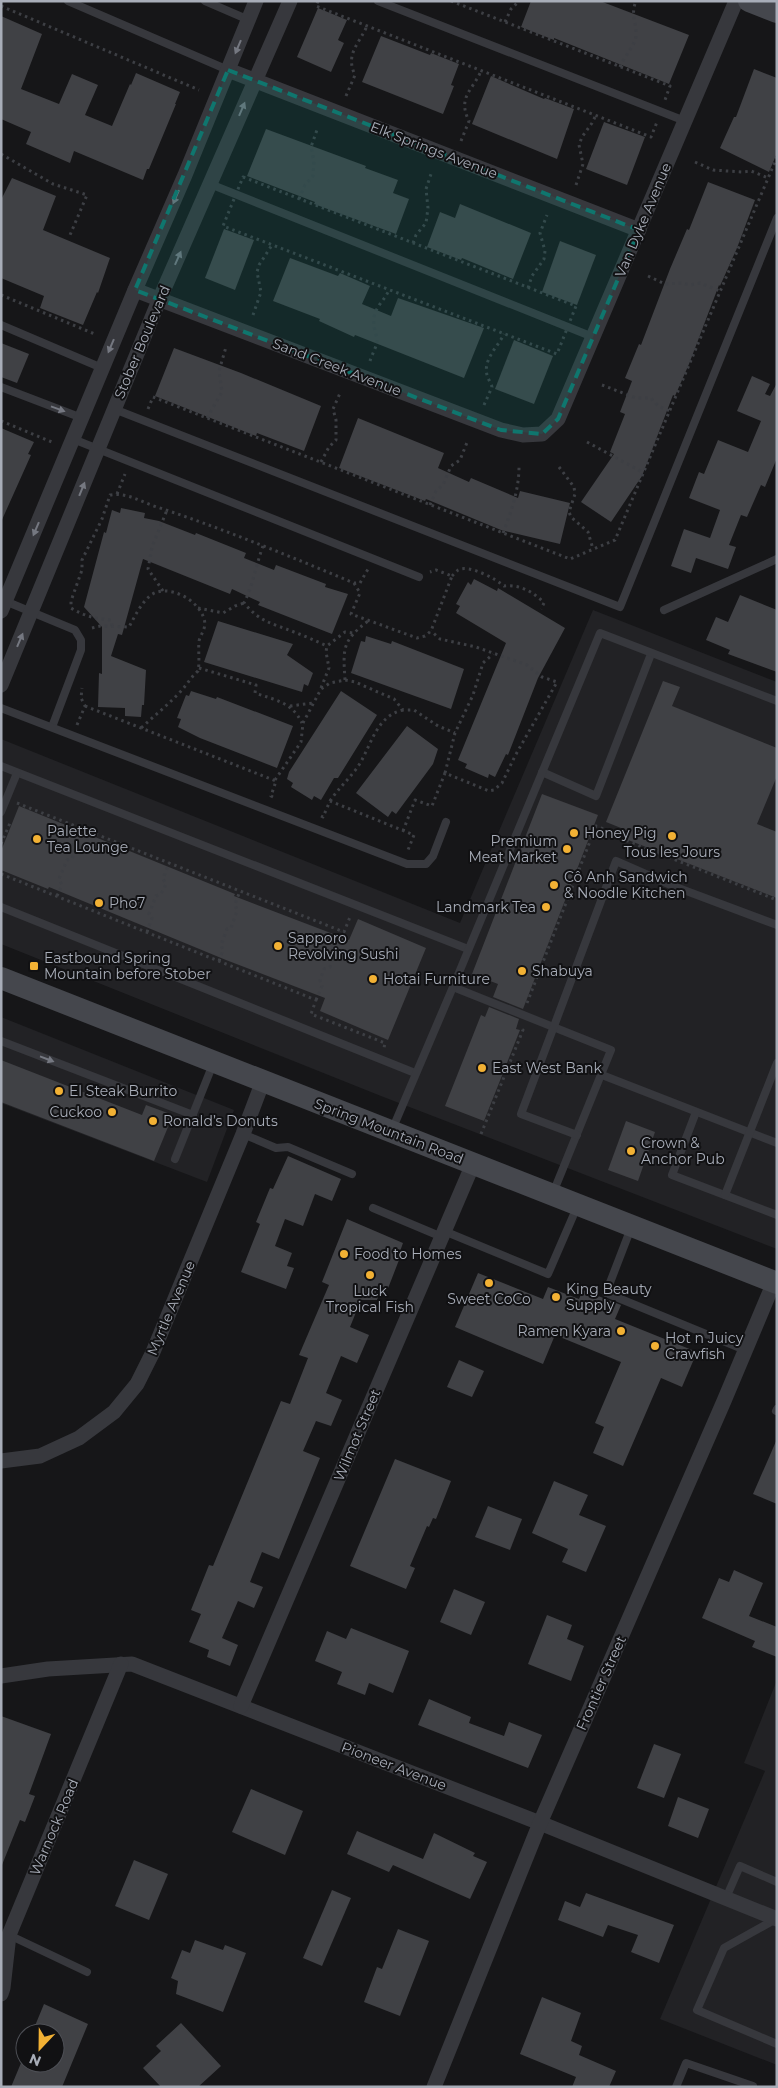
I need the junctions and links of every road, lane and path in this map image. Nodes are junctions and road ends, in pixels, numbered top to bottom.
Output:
1 (68, 1) edge
2 (205, 1) edge
3 (256, 1) edge
4 (290, 1) edge
5 (318, 1) edge
6 (378, 1) edge
7 (451, 1) edge
8 (518, 1) edge
9 (636, 1) edge
10 (736, 1) edge
11 (749, 1) edge
12 (1, 6) edge
13 (777, 12) edge
14 (249, 20) junction
15 (505, 22) junction
16 (367, 26) junction
17 (620, 67) junction
18 (228, 70) junction
19 (481, 71) junction
20 (255, 80) junction
21 (199, 90) dead end
22 (346, 96) dead end
23 (661, 112) junction
24 (596, 115) junction
25 (685, 121) junction
26 (318, 127) dead end
27 (461, 141) dead end
28 (1, 154) edge
29 (695, 162) dead end
30 (432, 171) dead end
31 (768, 178) dead end
32 (210, 184) junction
33 (576, 185) dead end
34 (236, 194) junction
35 (299, 198) junction
36 (548, 215) dead end
37 (777, 218) edge
38 (640, 230) junction
39 (70, 235) dead end
40 (413, 243) junction
41 (272, 245) junction
42 (648, 276) dead end
43 (528, 288) junction
44 (135, 290) junction
45 (389, 290) junction
46 (720, 291) dead end
47 (1, 295) edge
48 (160, 298) junction
49 (253, 315) dead end
50 (1, 325) edge
51 (568, 327) junction
52 (504, 334) junction
53 (96, 335) dead end
54 (593, 337) junction
55 (226, 347) dead end
56 (370, 360) dead end
57 (102, 368) junction
58 (602, 385) dead end
59 (1, 387) edge
60 (340, 391) dead end
61 (484, 405) dead end
62 (114, 409) junction
63 (670, 411) dead end
64 (82, 418) junction
65 (207, 418) dead end
66 (1, 421) edge
67 (542, 434) joint
68 (74, 439) junction
69 (468, 440) dead end
70 (52, 442) dead end
71 (587, 442) dead end
72 (99, 448) junction
73 (321, 462) dead end
74 (559, 467) dead end
75 (519, 468) dead end
76 (118, 469) dead end
77 (644, 473) dead end
78 (117, 494) junction
79 (430, 505) dead end
80 (166, 510) junction
81 (503, 533) dead end
82 (263, 546) junction
83 (593, 549) dead end
84 (372, 558) junction
85 (777, 558) edge
86 (452, 576) junction
87 (419, 577) joint
88 (354, 583) junction
89 (163, 591) junction
90 (244, 604) junction
91 (3, 606) edge
92 (198, 608) junction
93 (541, 609) dead end
94 (664, 610) dead end
95 (32, 613) junction
96 (368, 621) junction
97 (112, 626) junction
98 (92, 628) dead end
99 (431, 631) junction
100 (353, 633) junction
101 (327, 646) junction
102 (493, 654) junction
103 (652, 654) junction
104 (199, 668) junction
105 (344, 680) junction
106 (1, 684) edge
107 (82, 688) dead end
108 (321, 689) junction
109 (777, 701) edge
110 (313, 703) junction
111 (85, 706) junction
112 (290, 706) junction
113 (1, 708) edge
114 (403, 710) junction
115 (303, 723) junction
116 (52, 727) junction
117 (141, 728) junction
118 (455, 733) junction
119 (73, 735) junction
120 (1, 766) edge
121 (542, 772) junction
122 (17, 773) junction
123 (445, 773) junction
124 (275, 780) junction
125 (6, 799) junction
126 (280, 800) dead end
127 (330, 802) junction
128 (1, 812) edge
129 (314, 814) dead end
130 (446, 822) dead end
131 (79, 828) junction
132 (404, 831) junction
133 (403, 862) junction
134 (169, 863) junction
135 (1, 874) edge
136 (240, 891) junction
137 (57, 896) junction
138 (355, 905) junction
139 (1, 907) edge
140 (777, 925) edge
141 (340, 930) junction
142 (147, 932) junction
143 (468, 949) junction
144 (219, 961) junction
145 (1, 978) edge
146 (453, 987) junction
147 (316, 1000) junction
148 (555, 1027) junction
149 (517, 1028) dead end
150 (1, 1042) edge
151 (380, 1059) junction
152 (214, 1062) junction
153 (777, 1063) edge
154 (415, 1073) junction
155 (602, 1075) junction
156 (263, 1081) junction
157 (696, 1112) junction
158 (193, 1115) junction
159 (391, 1132) junction
160 (749, 1132) junction
161 (243, 1134) junction
162 (482, 1134) dead end
163 (577, 1135) junction
164 (777, 1143) edge
165 (175, 1159) dead end
166 (473, 1164) junction
167 (352, 1174) dead end
168 (552, 1195) junction
169 (725, 1195) junction
170 (578, 1205) junction
171 (373, 1208) dead end
172 (777, 1215) edge
173 (632, 1226) junction
174 (443, 1234) junction
175 (775, 1282) edge
176 (745, 1350) junction
177 (1, 1461) edge
178 (121, 1664) junction
179 (1, 1676) edge
180 (241, 1706) junction
181 (540, 1823) junction
182 (777, 1882) edge
183 (726, 1898) junction
184 (776, 1919) edge
185 (9, 1935) junction
186 (87, 1972) dead end
187 (2, 1990) edge
188 (777, 2044) edge
189 (434, 2087) edge
190 (676, 2087) edge
191 (753, 2087) edge

1 - 18 lane
2 - 14 lane
3 - 14 street, Stober Boulevard
4 - 20 street, Stober Boulevard
5 - 16 path
6 - 23 lane
7 - 15 path
8 - 15 path
9 - 17 path
10 - 25 street, Van Dyke Avenue
11 - 13 main road
12 - 21 path
14 -> 18 street, Stober Boulevard
15 - 17 path
16 - 19 path
16 - 22 path
17 - 23 path
18 - 20 street, Elk Springs Avenue
18 -> 44 street, Stober Boulevard
19 - 24 path
19 - 27 path
32 -> 20 street, Stober Boulevard
20 - 38 street, Elk Springs Avenue
23 - 24 path
23 - 25 lane
24 - 33 path
25 - 38 street, Van Dyke Avenue
26 - 35 path
28 - 39 path
29 - 31 path
30 - 40 path
32 - 34 lane
48 -> 32 street, Stober Boulevard
34 - 35 path
34 - 41 path
34 - 51 lane
35 - 40 path
36 - 43 path
37 - 62 lane
38 - 54 street, Van Dyke Avenue
40 - 43 path
41 - 45 path
41 - 49 path
42 - 46 path
43 - 51 path
44 - 48 street, Sand Creek Avenue
44 -> 57 street, Stober Boulevard
45 - 52 path
45 - 56 path
47 - 53 path
48 - 62 street, Stober Boulevard
48 - 67 street, Sand Creek Avenue
50 - 57 lane
51 - 52 path
51 - 54 lane
52 - 61 path
54 - 67 street, Van Dyke Avenue
55 - 65 path
57 - 64 street, Stober Boulevard
58 - 63 path
59 -> 64 lane
60 - 73 path
62 - 72 street, Stober Boulevard
64 - 68 street, Stober Boulevard
66 - 70 path
68 - 72 lane
68 -> 91 street, Stober Boulevard
69 - 79 path
71 - 77 path
72 - 84 lane
95 -> 72 street, Stober Boulevard
74 - 83 path
75 - 81 path
76 - 78 path
78 - 80 path
78 - 97 path
80 - 82 path
80 - 89 path
82 - 88 path
82 - 90 path
84 - 87 lane
84 - 88 path
85 - 94 lane
86 - 87 path
86 - 93 path
86 - 99 path
88 - 96 path
89 - 92 path
89 - 97 path
90 - 92 path
90 - 101 path
91 - 95 lane
92 - 104 path
106 -> 95 street, Stober Boulevard
95 - 116 lane
96 - 99 path
96 - 100 path
97 - 98 path
99 - 102 path
100 - 101 path
100 - 105 path
101 - 108 path
102 - 118 path
102 - 123 path
103 - 109 lane
103 - 121 lane
103 - 121 lane
104 - 112 path
104 - 117 path
105 - 108 path
105 - 114 path
107 - 111 path
108 - 110 path
110 - 112 path
110 - 115 path
111 - 117 path
111 - 119 path
112 - 115 path
113 - 116 lane
114 - 118 path
114 - 127 path
115 - 124 path
116 - 119 lane
117 - 124 path
118 - 123 path
119 - 133 lane
120 - 122 lane
121 - 143 lane
122 - 125 lane
122 - 138 lane
123 - 132 path
124 - 126 path
125 - 128 lane
125 - 131 path
127 - 129 path
127 - 132 path
130 - 133 lane
131 - 134 path
131 - 137 path
132 - 133 path
134 - 136 path
134 - 142 path
135 - 137 path
136 - 141 path
136 - 144 path
137 - 142 path
138 - 141 path
138 - 143 lane
139 - 151 lane
140 - 148 lane
141 - 147 path
142 - 144 path
143 - 146 lane
144 - 147 path
145 - 152 main road, Spring Mountain Road
146 - 148 lane
146 - 154 lane
147 - 151 path
148 - 155 lane
148 - 163 lane
149 - 162 path
150 -> 158 lane
151 - 154 lane
152 - 156 main road, Spring Mountain Road
152 - 158 lane
153 - 160 lane
154 - 159 lane
155 - 157 lane
155 - 163 lane
156 - 159 main road, Spring Mountain Road
156 - 161 street, Myrtle Avenue
157 - 160 lane
157 - 169 lane
158 - 165 lane
159 - 166 main road, Spring Mountain Road
160 - 164 lane
160 - 169 lane
161 - 167 lane
161 - 177 street, Myrtle Avenue
163 - 168 lane
166 - 168 main road, Spring Mountain Road
166 - 174 street, Wilmot Street
168 - 170 main road, Spring Mountain Road
169 - 172 lane
170 - 173 main road, Spring Mountain Road
170 - 174 lane
171 - 174 lane
173 - 175 main road, Spring Mountain Road
173 - 176 lane
174 - 180 street, Wilmot Street
175 - 176 street, Frontier Street
176 - 181 street, Frontier Street
178 - 179 street, Pioneer Avenue
178 - 180 street, Pioneer Avenue
178 - 185 street, Warnock Road
180 - 181 street, Pioneer Avenue
181 - 183 street, Pioneer Avenue
181 - 189 street, Frontier Street
182 - 183 lane
183 - 184 street, Pioneer Avenue
184 - 188 lane
185 - 186 lane
185 - 187 street, Warnock Road
190 - 191 lane

